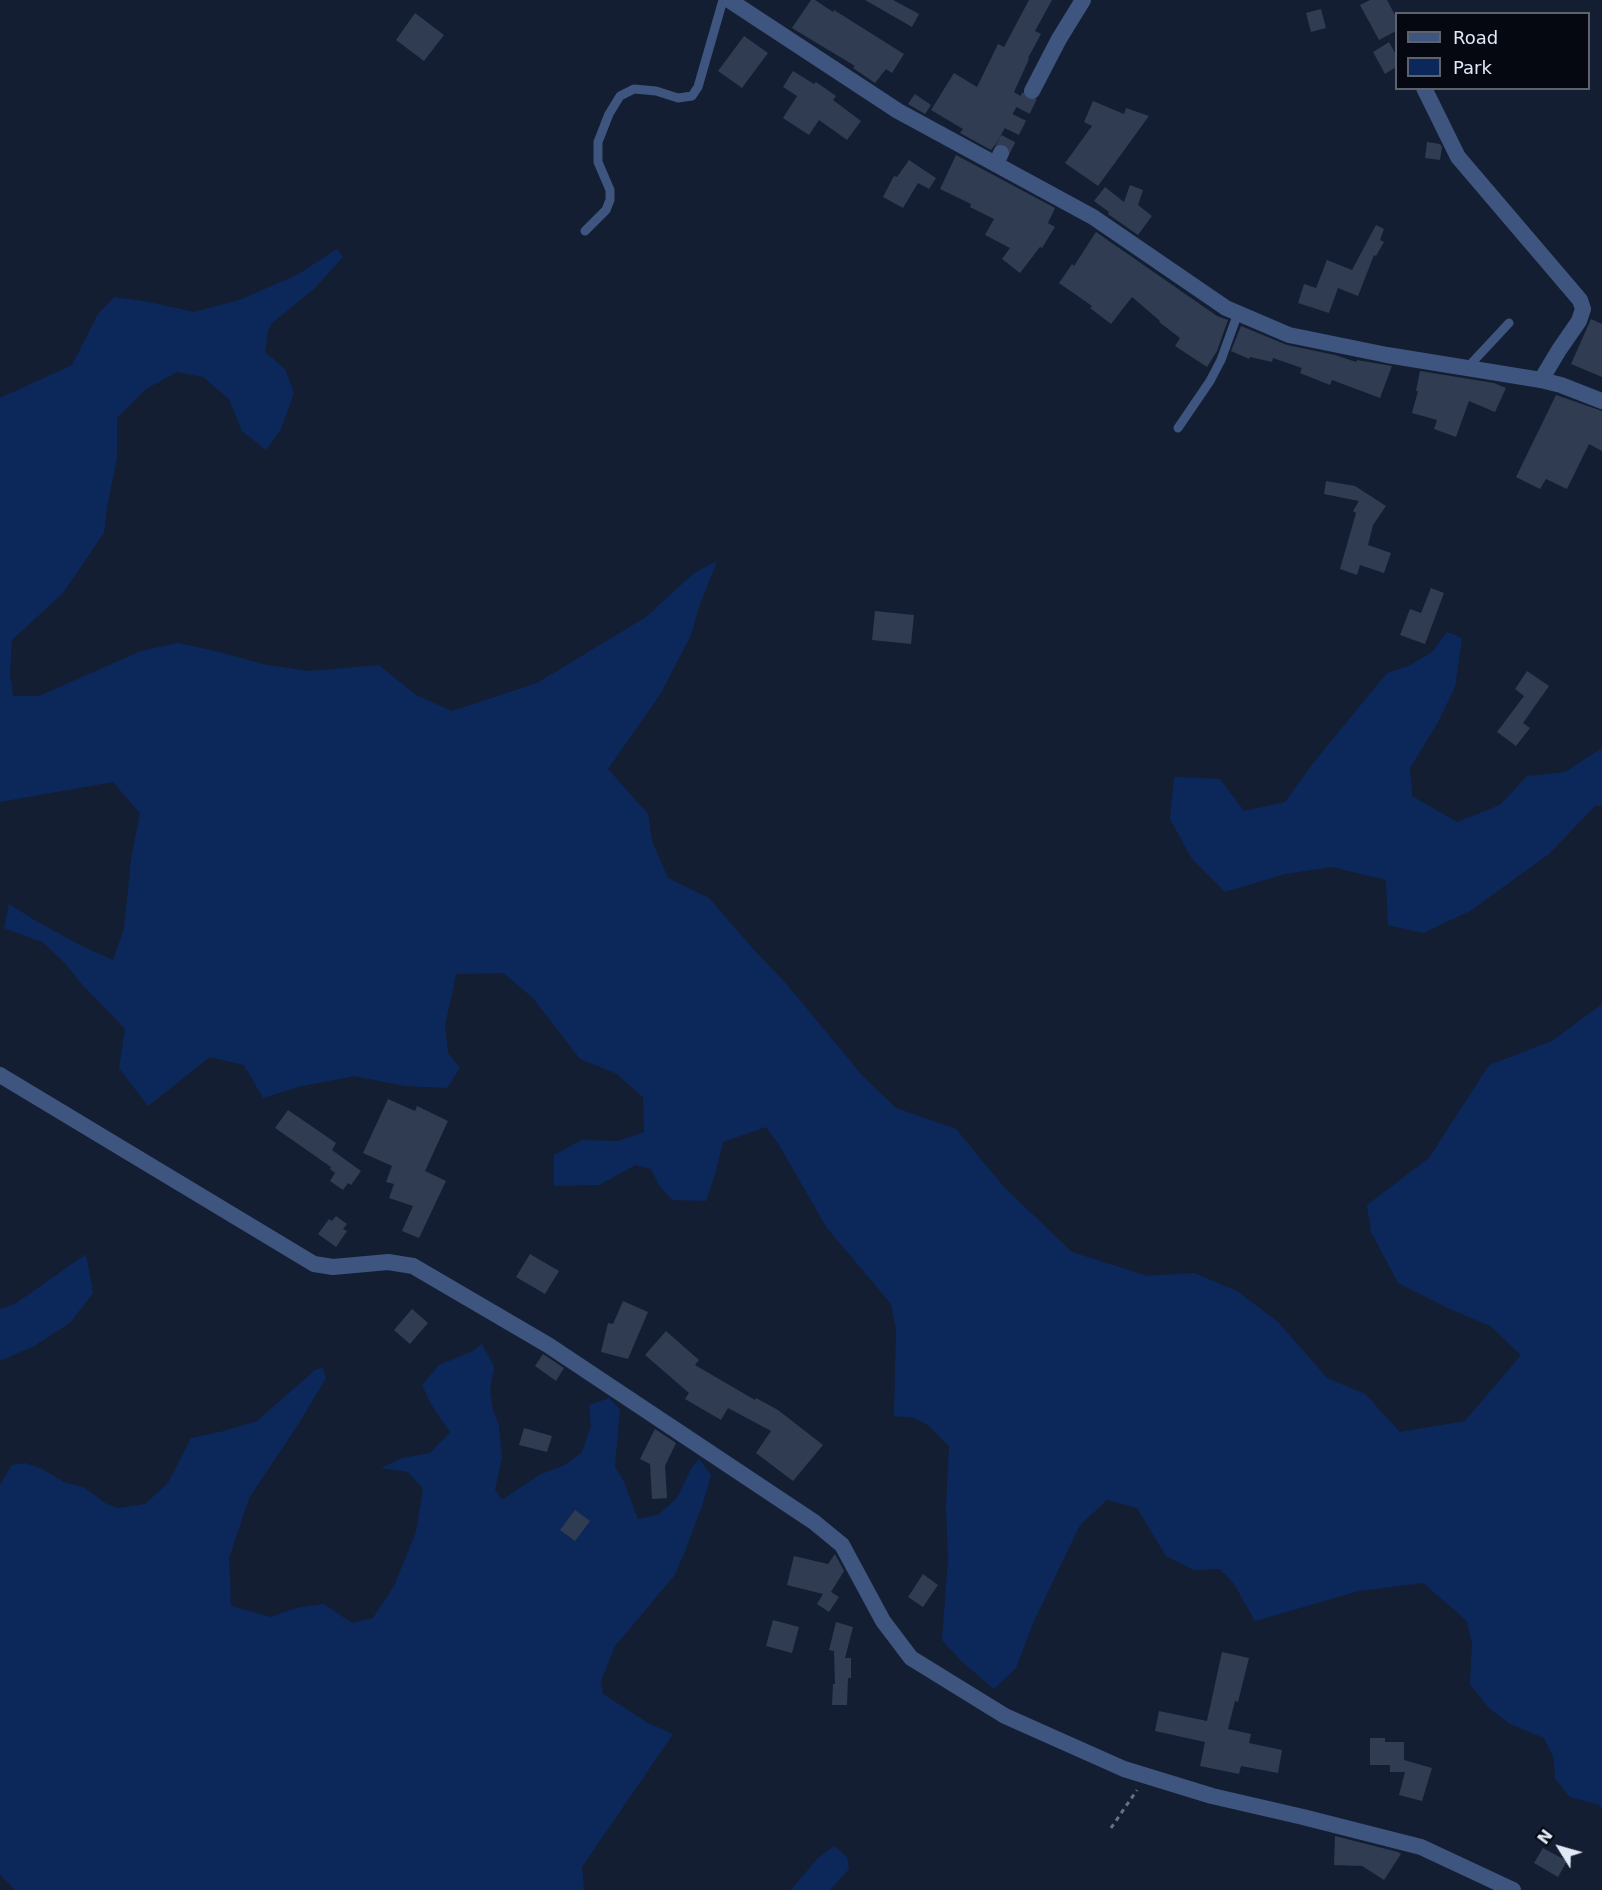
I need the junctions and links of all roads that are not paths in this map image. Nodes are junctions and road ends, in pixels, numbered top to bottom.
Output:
1 (723, 0) edge
2 (729, 0) edge
3 (1083, 0) edge
4 (1425, 90) edge
5 (1032, 91) tunnel mouth
6 (585, 231) dead end
7 (1238, 313) junction
8 (1509, 323) dead end
9 (1467, 368) junction
10 (1540, 381) junction
11 (1602, 401) edge
12 (1178, 428) dead end
13 (0, 1075) edge
14 (1513, 1890) edge

1 - 6 lane
2 - 7 street
3 - 5 street
4 - 10 street
7 - 9 street
7 - 12 lane
8 - 9 lane
9 - 10 street
10 - 11 street
13 - 14 street

